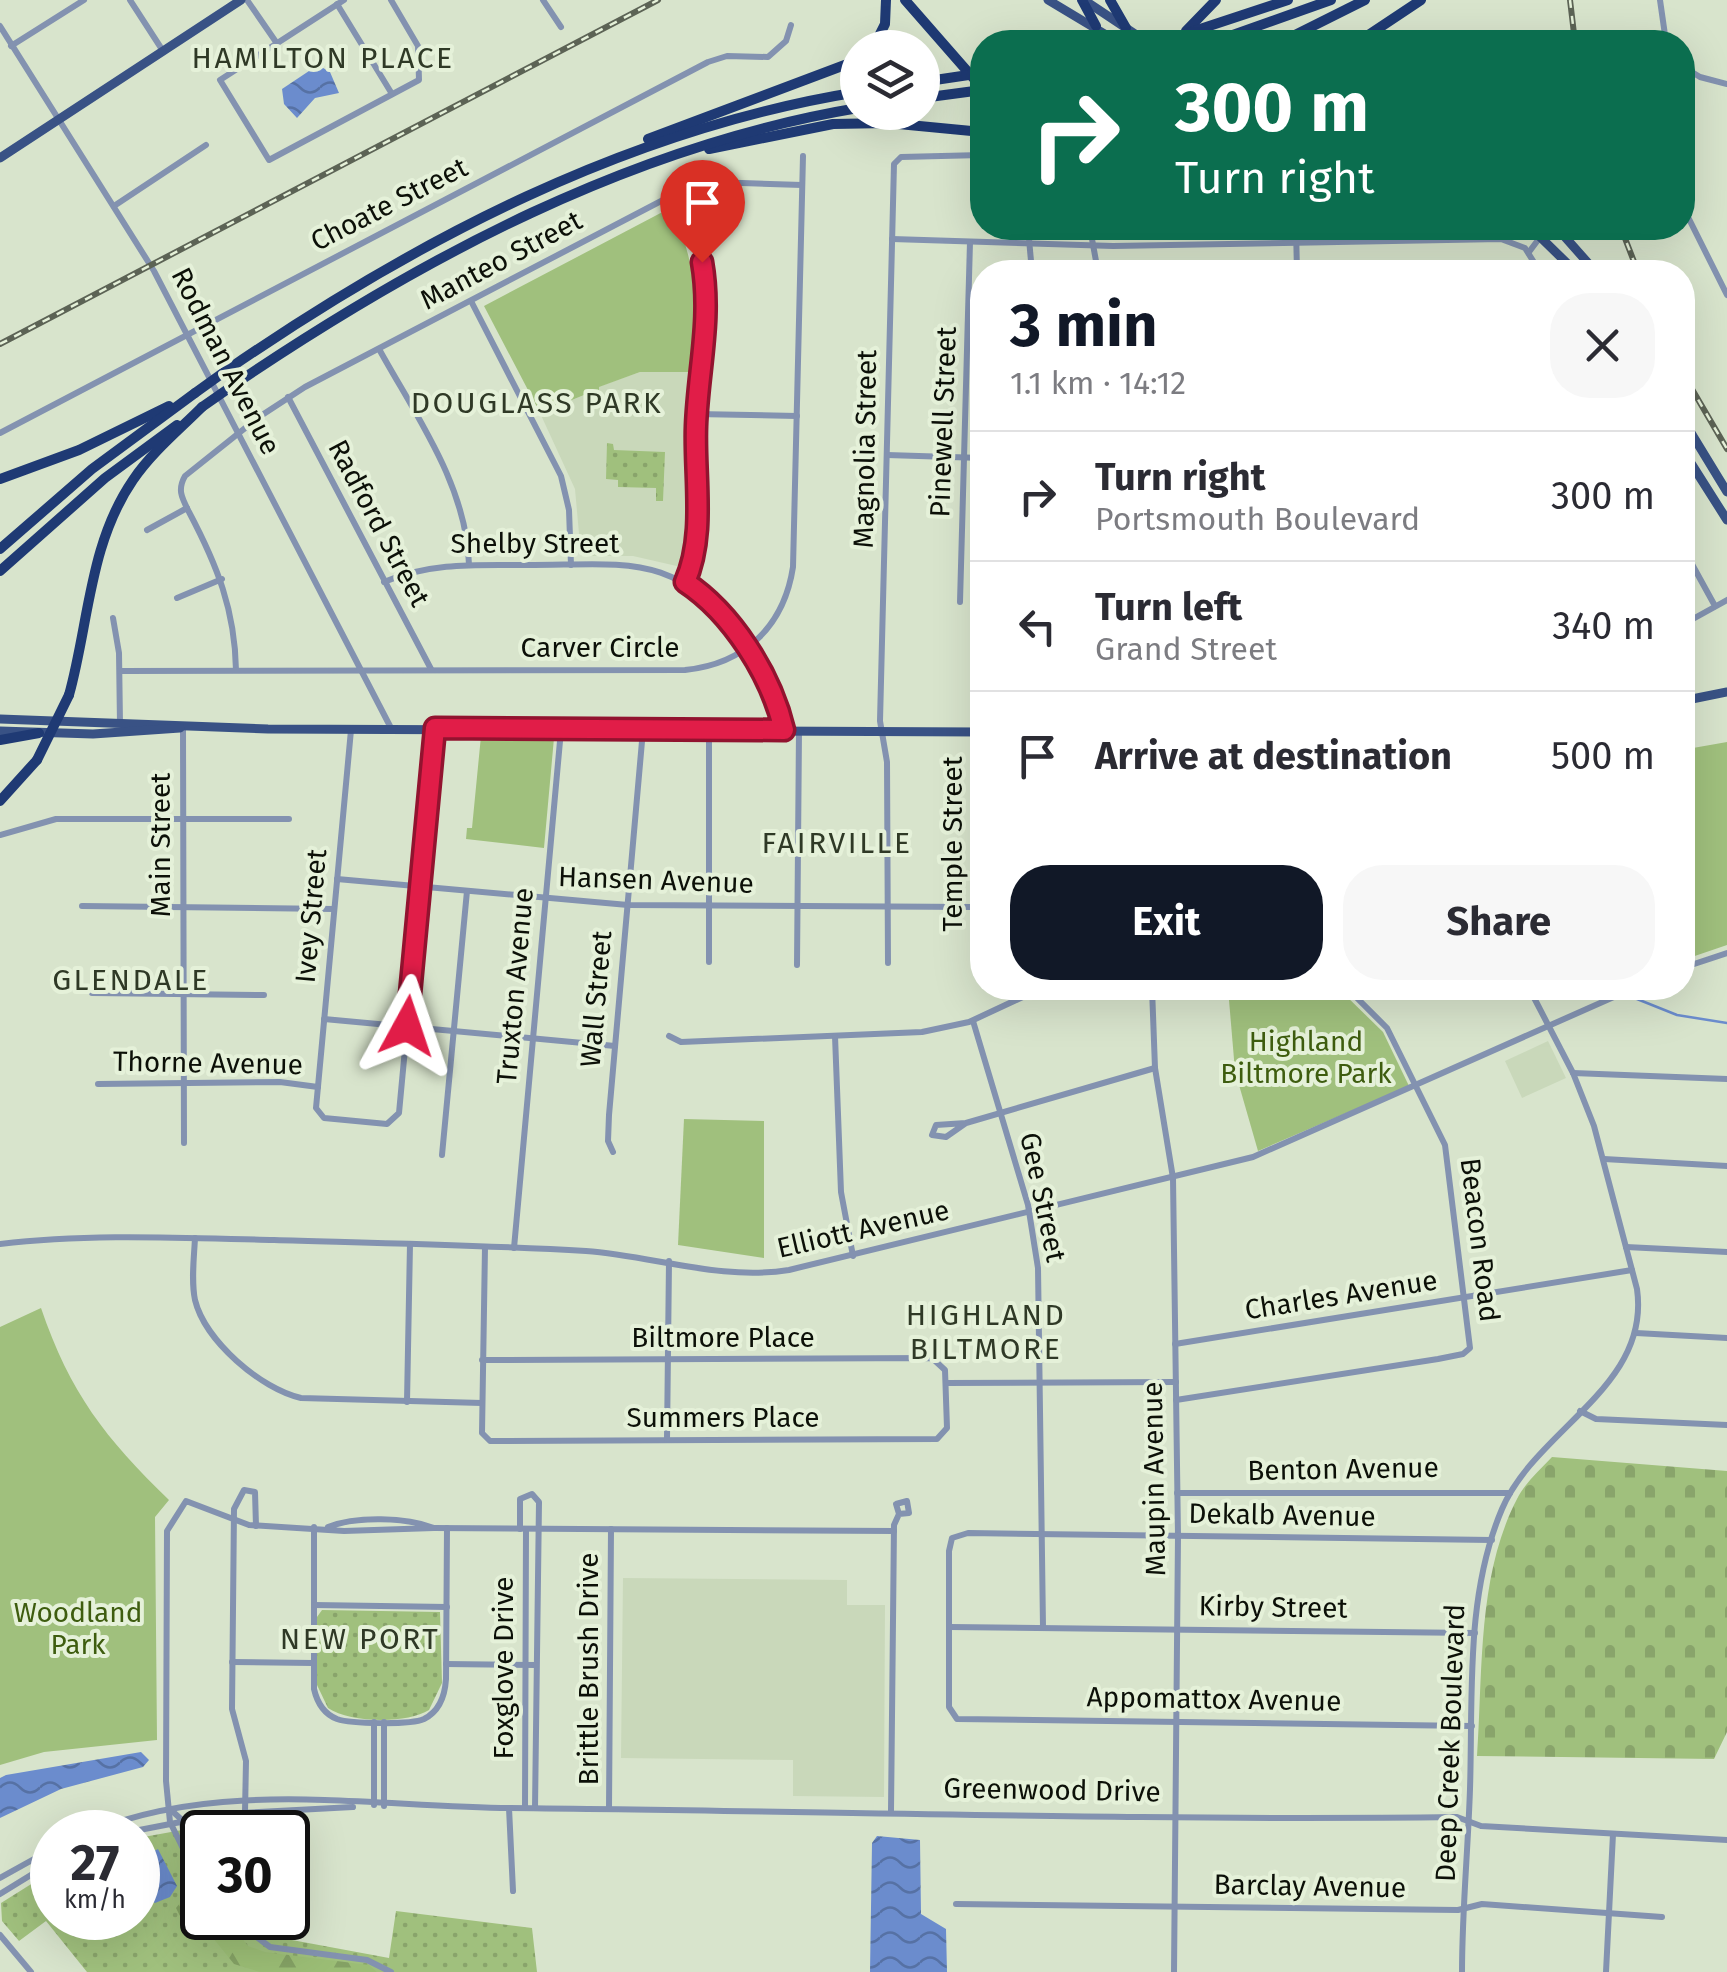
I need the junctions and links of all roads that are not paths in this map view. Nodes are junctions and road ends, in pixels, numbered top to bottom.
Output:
1 (84, 0) edge
2 (130, 0) edge
3 (244, 0) edge
4 (391, 0) edge
5 (886, 0) edge
6 (905, 0) edge
7 (1048, 0) edge
8 (1083, 0) edge
9 (1110, 0) edge
10 (1216, 0) edge
11 (1288, 0) edge
12 (1331, 0) edge
13 (1365, 0) edge
14 (1421, 0) edge
15 (1660, 0) edge
16 (340, 2) edge
17 (548, 2) edge
18 (791, 25) dead end
19 (0, 26) edge
20 (1096, 26) junction
21 (562, 27) dead end
22 (1126, 28) junction
23 (882, 30) edge
24 (1102, 30) edge
25 (1129, 30) edge
26 (1186, 30) edge
27 (1194, 30) edge
28 (1247, 30) edge
29 (1305, 30) edge
30 (1376, 30) edge
31 (1664, 30) edge
32 (276, 42) junction
33 (11, 46) junction
34 (163, 51) junction
35 (840, 67) edge
36 (1695, 74) edge
37 (970, 75) edge
38 (970, 75) edge
39 (940, 79) edge
40 (1727, 84) edge
41 (970, 91) edge
42 (392, 94) junction
43 (940, 95) edge
44 (840, 96) edge
45 (840, 112) edge
46 (58, 120) junction
47 (970, 130) edge
48 (206, 146) dead end
49 (688, 150) junction
50 (970, 155) edge
51 (803, 156) dead end
52 (0, 158) edge
53 (563, 180) junction
54 (802, 185) junction
55 (675, 194) junction
56 (114, 206) junction
57 (1695, 231) edge
58 (892, 239) junction
59 (1029, 240) edge
60 (1092, 240) edge
61 (1399, 240) edge
62 (1505, 240) edge
63 (1536, 240) edge
64 (1550, 240) edge
65 (1567, 240) edge
66 (970, 242) junction
67 (1297, 242) junction
68 (1029, 244) junction
69 (1093, 245) junction
70 (1527, 250) junction
71 (1031, 260) edge
72 (1096, 260) edge
73 (1298, 260) edge
74 (1533, 260) edge
75 (1566, 260) edge
76 (1585, 260) edge
77 (1727, 295) edge
78 (471, 301) junction
79 (187, 336) junction
80 (380, 349) junction
81 (195, 393) junction
82 (288, 397) junction
83 (202, 407) junction
84 (696, 414) junction
85 (797, 416) junction
86 (238, 433) junction
87 (0, 434) edge
88 (1695, 439) edge
89 (887, 455) junction
90 (964, 458) junction
91 (970, 458) edge
92 (1695, 470) edge
93 (0, 479) edge
94 (1727, 492) edge
95 (187, 508) junction
96 (1727, 520) edge
97 (147, 530) dead end
98 (0, 550) edge
99 (469, 565) junction
100 (571, 566) junction
101 (0, 570) edge
102 (1695, 570) edge
103 (222, 579) junction
104 (384, 582) junction
105 (685, 582) junction
106 (178, 598) dead end
107 (1727, 600) edge
108 (960, 602) dead end
109 (1715, 606) junction
110 (113, 618) dead end
111 (1695, 618) edge
112 (746, 649) junction
113 (120, 670) junction
114 (236, 670) junction
115 (360, 670) junction
116 (431, 670) junction
117 (1727, 692) edge
118 (1695, 698) edge
119 (0, 720) edge
120 (120, 724) junction
121 (183, 727) junction
122 (351, 728) junction
123 (391, 728) junction
124 (435, 728) junction
125 (561, 729) junction
126 (644, 729) junction
127 (709, 729) junction
128 (784, 730) junction
129 (799, 730) junction
130 (0, 731) edge
131 (883, 731) junction
132 (970, 732) edge
133 (39, 733) junction
134 (0, 740) edge
135 (0, 800) edge
136 (182, 818) junction
137 (289, 819) dead end
138 (0, 835) edge
139 (337, 879) junction
140 (420, 887) junction
141 (467, 891) junction
142 (546, 898) junction
143 (628, 905) junction
144 (888, 905) junction
145 (82, 906) dead end
146 (798, 906) junction
147 (182, 907) junction
148 (709, 907) junction
149 (970, 907) edge
150 (334, 909) junction
151 (1727, 953) edge
152 (709, 962) dead end
153 (888, 963) dead end
154 (1695, 964) edge
155 (797, 965) dead end
156 (92, 993) dead end
157 (183, 994) junction
158 (264, 995) dead end
159 (1017, 1000) edge
160 (1152, 1000) edge
161 (1359, 1000) edge
162 (1535, 1000) edge
163 (1606, 1000) edge
164 (324, 1019) junction
165 (973, 1021) junction
166 (1548, 1025) junction
167 (407, 1026) junction
168 (453, 1031) junction
169 (669, 1036) dead end
170 (836, 1036) junction
171 (533, 1038) junction
172 (615, 1046) junction
173 (1154, 1068) junction
174 (1573, 1073) junction
175 (1727, 1079) edge
176 (183, 1083) junction
177 (98, 1084) dead end
178 (1417, 1086) junction
179 (318, 1087) junction
180 (1001, 1113) junction
181 (966, 1124) junction
182 (184, 1143) dead end
183 (613, 1152) dead end
184 (442, 1156) dead end
185 (1604, 1159) junction
186 (1727, 1166) edge
187 (1173, 1178) junction
188 (1030, 1213) junction
189 (195, 1238) junction
190 (0, 1244) edge
191 (410, 1244) junction
192 (485, 1246) junction
193 (1626, 1247) junction
194 (514, 1248) junction
195 (1727, 1252) edge
196 (853, 1256) junction
197 (669, 1261) junction
198 (1632, 1270) junction
199 (1466, 1297) junction
200 (1636, 1334) junction
201 (1727, 1338) edge
202 (1175, 1344) junction
203 (482, 1360) junction
204 (668, 1360) junction
205 (1040, 1382) junction
206 (1176, 1382) junction
207 (946, 1383) junction
208 (1176, 1400) junction
209 (407, 1402) junction
210 (482, 1403) junction
211 (1580, 1411) junction
212 (1727, 1425) edge
213 (667, 1439) junction
214 (1510, 1492) junction
215 (1176, 1493) junction
216 (898, 1514) dead end
217 (234, 1522) junction
218 (256, 1526) junction
219 (314, 1527) junction
220 (447, 1528) junction
221 (523, 1529) junction
222 (537, 1529) junction
223 (611, 1529) junction
224 (894, 1531) junction
225 (1043, 1535) junction
226 (1178, 1536) junction
227 (1492, 1540) junction
228 (314, 1605) junction
229 (446, 1607) junction
230 (1044, 1627) junction
231 (950, 1628) junction
232 (1178, 1628) junction
233 (1475, 1633) junction
234 (232, 1662) junction
235 (313, 1663) junction
236 (446, 1664) junction
237 (526, 1665) junction
238 (536, 1666) junction
239 (384, 1721) junction
240 (374, 1722) junction
241 (1176, 1722) junction
242 (1472, 1726) junction
243 (246, 1800) junction
244 (374, 1806) junction
245 (384, 1806) junction
246 (509, 1808) junction
247 (530, 1808) junction
248 (610, 1808) junction
249 (170, 1809) junction
250 (245, 1810) edge
251 (288, 1810) edge
252 (891, 1811) junction
253 (160, 1812) edge
254 (1174, 1814) junction
255 (180, 1818) edge
256 (180, 1820) edge
257 (1469, 1821) junction
258 (170, 1822) junction
259 (160, 1824) edge
260 (1613, 1834) junction
261 (1727, 1840) edge
262 (180, 1843) edge
263 (30, 1861) edge
264 (30, 1876) edge
265 (0, 1878) edge
266 (513, 1891) dead end
267 (0, 1894) edge
268 (956, 1904) dead end
269 (1174, 1907) junction
270 (1466, 1908) junction
271 (1608, 1912) junction
272 (1662, 1917) dead end
273 (2, 1935) edge
274 (260, 1940) edge
275 (31, 1972) edge
276 (392, 1972) edge
277 (1174, 1972) edge
278 (1462, 1972) edge
279 (1606, 1972) edge

1 - 33 street
2 - 34 street
3 - 32 street
3 - 34 main road
4 - 42 street
5 - 23 highway
6 - 37 highway
7 - 20 main road
8 - 20 highway
8 - 22 main road
9 - 22 highway
10 - 26 highway
11 - 27 highway
12 - 28 highway
13 - 29 highway
14 - 30 highway
15 - 31 street
16 - 32 street
16 - 42 street
17 - 21 street
18 - 79 street, Choate Street
19 - 33 street, Rodman Avenue
20 - 24 main road
22 - 25 main road
32 - 42 street
33 - 46 street, Rodman Avenue
34 - 46 main road
35 - 53 highway
36 - 40 street
38 - 39 highway, bridge
41 - 43 highway
44 - 53 highway
45 - 49 highway
46 - 52 main road
46 - 56 street, Rodman Avenue
47 - 49 highway
48 - 56 street
49 - 83 highway, bridge
50 - 58 street, Magnolia Street
51 - 54 street, Carver Circle
53 - 81 highway, bridge
54 - 55 street, Manteo Street
54 - 85 street, Carver Circle
55 - 78 street, Manteo Street
55 - 84 street
56 - 79 street, Rodman Avenue
57 - 77 street
58 - 66 street
58 - 89 street, Magnolia Street
59 - 68 street
60 - 69 street
61 - 67 street
62 - 70 street
63 - 70 street
64 - 75 main road
65 - 76 main road
66 - 68 street
66 - 90 street, Pinewell Street
67 - 69 street
67 - 73 street
68 - 69 street
68 - 71 street
69 - 72 street
70 - 74 street
78 - 80 street, Manteo Street
78 - 100 street
79 - 86 street, Rodman Avenue
79 - 87 street, Choate Street
80 - 82 street, Manteo Street
80 - 99 street
81 - 93 highway
81 - 98 highway
82 - 86 street, Manteo Street
82 - 104 street, Radford Street
83 - 101 highway
83 - 135 highway, bridge
84 - 85 street
84 - 105 street
85 - 112 street, Carver Circle
86 - 95 street, Manteo Street
86 - 115 street, Rodman Avenue
88 - 94 main road
89 - 90 street
89 - 131 street, Magnolia Street
90 - 91 street
90 - 108 street, Pinewell Street
92 - 96 main road
95 - 97 street
95 - 103 street
99 - 100 street, Shelby Street
99 - 104 street, Shelby Street
100 - 105 street, Shelby Street
102 - 109 street
103 - 106 street
103 - 114 street
104 - 116 street, Radford Street
105 - 112 street
107 - 109 street
109 - 111 street
110 - 113 street
112 - 116 street, Carver Circle
112 - 128 street
113 - 114 street, Carver Circle
113 - 120 street
114 - 115 street, Carver Circle
115 - 116 street, Carver Circle
115 - 123 street, Rodman Avenue
117 - 118 main road
119 - 120 main road
120 - 121 main road
121 - 122 main road
121 - 133 main road
121 - 136 street, Main Street
122 - 123 main road
122 - 139 street, Ivey Street
123 - 124 main road
124 - 125 main road
124 - 140 street
125 - 126 main road
125 - 142 street, Truxton Avenue
126 - 127 main road
126 - 143 street, Wall Street
127 - 128 main road
127 - 148 street
128 - 129 main road
129 - 131 main road
129 - 146 street
130 - 133 main road
131 - 132 main road
131 - 144 street, Magnolia Street
133 - 134 highway
136 - 137 street
136 - 138 street
136 - 147 street, Main Street
139 - 140 street, Hansen Avenue
139 - 150 street, Ivey Street
140 - 141 street, Hansen Avenue
140 - 167 street
141 - 142 street, Hansen Avenue
141 - 168 street
142 - 143 street, Hansen Avenue
142 - 171 street, Truxton Avenue
143 - 148 street, Hansen Avenue
143 - 172 street, Wall Street
144 - 146 street, Hansen Avenue
144 - 149 street, Hansen Avenue
144 - 153 street, Magnolia Street
145 - 147 street
146 - 148 street, Hansen Avenue
146 - 155 street
147 - 150 street
147 - 157 street, Main Street
148 - 152 street
150 - 164 street, Ivey Street
151 - 154 street
156 - 157 street
157 - 158 street
157 - 176 street, Main Street
159 - 165 street
160 - 173 street, Maupin Avenue
161 - 178 street, Beacon Road
162 - 166 street
163 - 166 street, Elliott Avenue
164 - 167 street, Thorne Avenue
164 - 179 street, Ivey Street
165 - 170 street
165 - 180 street, Gee Street
166 - 174 street
166 - 178 street, Elliott Avenue
167 - 168 street, Thorne Avenue
167 - 179 street, Ivey Street
168 - 171 street, Thorne Avenue
168 - 184 street
169 - 170 street
170 - 196 street
171 - 172 street, Thorne Avenue
171 - 194 street, Truxton Avenue
172 - 183 street, Wall Street
173 - 180 street
173 - 187 street, Maupin Avenue
174 - 175 street
174 - 185 street
176 - 177 street, Thorne Avenue
176 - 179 street, Thorne Avenue
176 - 182 street, Main Street
178 - 187 street, Elliott Avenue
178 - 199 street, Beacon Road
180 - 181 street
180 - 188 street, Gee Street
181 - 181 street
185 - 186 street
185 - 193 street
187 - 188 street, Elliott Avenue
187 - 202 street, Maupin Avenue
188 - 196 street, Elliott Avenue
188 - 205 street, Gee Street
189 - 190 street, Elliott Avenue
189 - 191 street, Elliott Avenue
189 - 209 street
191 - 192 street, Elliott Avenue
191 - 209 street
192 - 194 street, Elliott Avenue
192 - 203 street, Summers Place
193 - 195 street
193 - 198 street
194 - 197 street, Elliott Avenue
196 - 197 street, Elliott Avenue
197 - 204 street
198 - 199 street, Charles Avenue
198 - 200 street
199 - 202 street, Charles Avenue
199 - 208 street, Beacon Road
200 - 201 street
200 - 211 street, Deep Creek Boulevard
202 - 206 street, Maupin Avenue
203 - 204 street, Biltmore Place
203 - 210 street, Summers Place
204 - 207 street, Biltmore Place
204 - 213 street
205 - 206 street
205 - 207 street
205 - 225 street, Gee Street
206 - 208 street, Maupin Avenue
207 - 213 street, Summers Place
208 - 215 street, Maupin Avenue
209 - 210 street
210 - 213 street, Summers Place
211 - 212 street
211 - 214 street, Deep Creek Boulevard
214 - 215 street, Benton Avenue
214 - 227 street, Deep Creek Boulevard
215 - 226 street, Maupin Avenue
216 - 224 street
217 - 218 street
217 - 218 street
217 - 234 street
217 - 249 street
218 - 219 street
219 - 220 street
219 - 228 street
220 - 221 street
220 - 229 street
221 - 222 street
221 - 222 street
221 - 237 street, Foxglove Drive
222 - 223 street
222 - 238 street, Foxglove Drive
223 - 224 street
223 - 248 street, Brittle Brush Drive
224 - 252 street
225 - 226 street, Dekalb Avenue
225 - 230 street, Gee Street
225 - 231 street, Dekalb Avenue
226 - 227 street, Dekalb Avenue
226 - 232 street, Maupin Avenue
227 - 233 street, Deep Creek Boulevard
228 - 229 street
228 - 235 street
229 - 236 street
230 - 231 street, Kirby Street
230 - 232 street, Kirby Street
231 - 241 street, Appomattox Avenue
232 - 233 street, Kirby Street
232 - 241 street, Maupin Avenue
233 - 242 street, Deep Creek Boulevard
234 - 235 street
234 - 243 street
235 - 240 street
236 - 237 street
236 - 239 street
237 - 238 street
237 - 247 street, Foxglove Drive
238 - 247 street, Foxglove Drive
239 - 240 street
239 - 245 street
240 - 244 street
241 - 242 street, Appomattox Avenue
241 - 254 street, Maupin Avenue
242 - 257 street, Deep Creek Boulevard
243 - 244 street, Greenwood Drive
243 - 249 street, Greenwood Drive
243 - 250 street
244 - 245 street, Greenwood Drive
244 - 251 street, Greenwood Drive
245 - 246 street, Greenwood Drive
246 - 247 street, Greenwood Drive
246 - 266 street
247 - 248 street, Greenwood Drive
248 - 252 street, Greenwood Drive
249 - 253 street, Greenwood Drive
249 - 255 street
249 - 258 street
252 - 254 street, Greenwood Drive
254 - 257 street, Greenwood Drive
254 - 269 street, Maupin Avenue
256 - 258 street, Greenwood Drive
257 - 260 street, Greenwood Drive
257 - 270 street, Deep Creek Boulevard
258 - 259 street, Greenwood Drive
258 - 262 street
260 - 261 street, Greenwood Drive
260 - 271 street
263 - 265 street
264 - 267 street
268 - 269 street, Barclay Avenue
269 - 270 street, Barclay Avenue
269 - 277 street, Maupin Avenue
270 - 271 street, Barclay Avenue
270 - 278 street, Deep Creek Boulevard
271 - 272 street, Barclay Avenue
271 - 279 street
273 - 275 street
274 - 276 street

